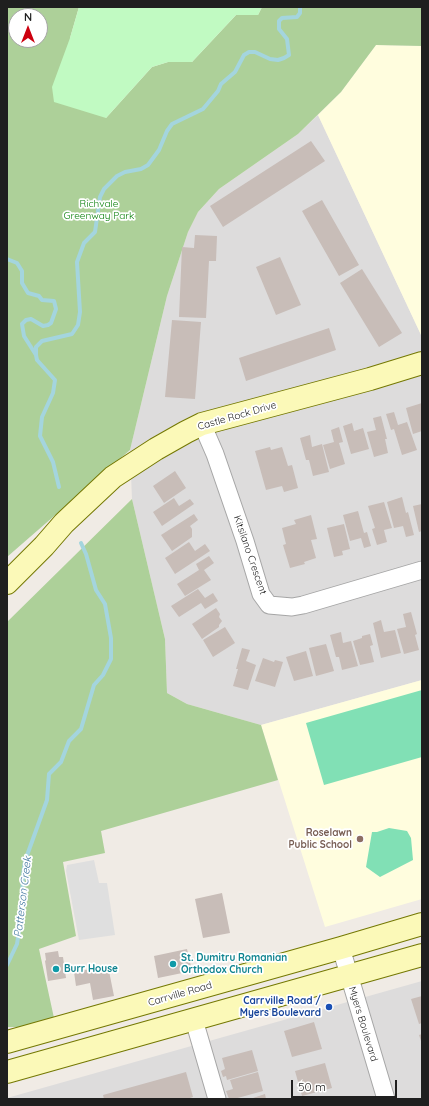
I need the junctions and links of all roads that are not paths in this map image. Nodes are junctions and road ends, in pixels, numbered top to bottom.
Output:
1 (422, 363) edge
2 (202, 424) junction
3 (422, 570) edge
4 (7, 583) edge
5 (422, 924) edge
6 (341, 948) junction
7 (422, 955) edge
8 (349, 976) junction
9 (112, 1013) junction
10 (194, 1020) junction
11 (120, 1040) junction
12 (7, 1042) edge
13 (7, 1072) edge
14 (217, 1099) edge
15 (386, 1099) edge

1 - 2 main road, Castle Rock Drive
2 - 3 street, Kitsilano Crescent
2 - 4 main road, Castle Rock Drive
5 - 6 main road, Carrville Road
6 - 8 street, Myers Boulevard
6 - 9 main road, Carrville Road
7 - 8 main road
8 - 10 main road
8 - 15 street, Myers Boulevard
9 - 11 main road
9 - 12 main road, Carrville Road
10 - 11 main road
10 - 14 street
11 - 13 main road

